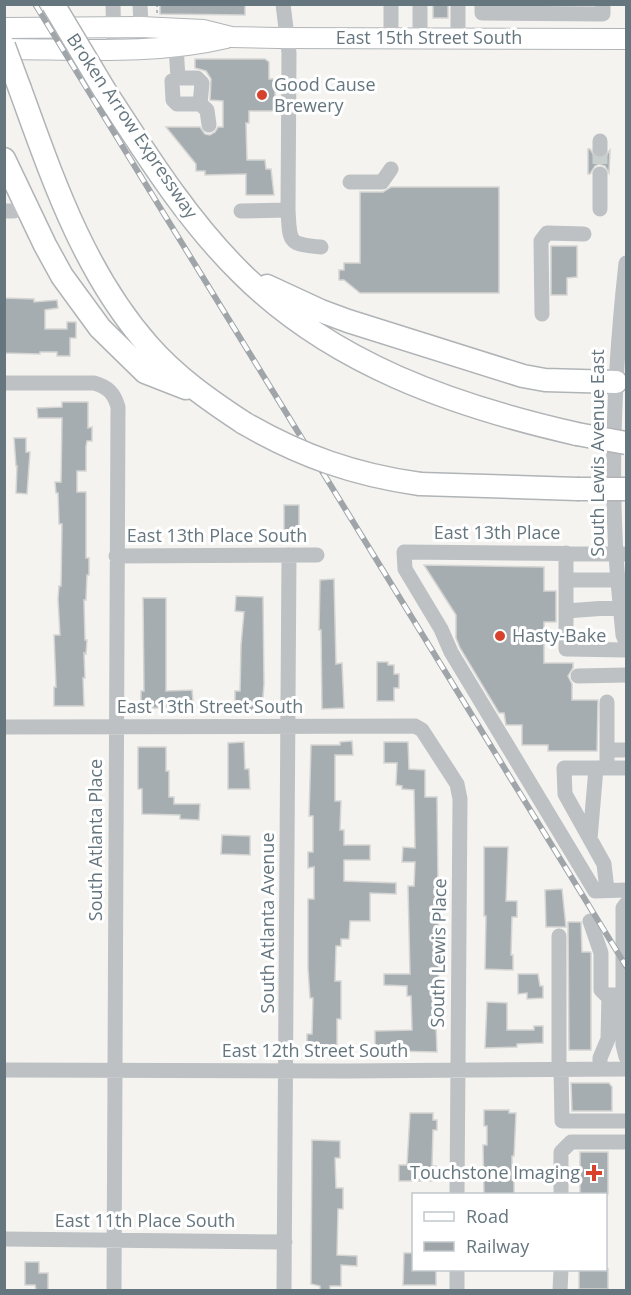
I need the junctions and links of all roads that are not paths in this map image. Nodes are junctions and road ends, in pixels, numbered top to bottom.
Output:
1 (53, 4) edge
2 (113, 4) edge
3 (141, 4) edge
4 (283, 4) edge
5 (391, 4) edge
6 (420, 4) edge
7 (458, 4) edge
8 (482, 4) edge
9 (603, 4) edge
10 (509, 9) edge
11 (569, 9) edge
12 (149, 22) junction
13 (112, 27) junction
14 (4, 28) edge
15 (231, 37) junction
16 (286, 38) junction
17 (392, 39) junction
18 (420, 39) junction
19 (458, 39) junction
20 (627, 39) edge
21 (176, 46) junction
22 (4, 47) edge
23 (114, 49) junction
24 (178, 78) junction
25 (200, 104) junction
26 (209, 125) dead end
27 (4, 159) edge
28 (391, 169) dead end
29 (600, 174) tunnel mouth
30 (350, 182) dead end
31 (600, 209) dead end
32 (288, 210) junction
33 (242, 211) dead end
34 (584, 234) dead end
35 (321, 247) dead end
36 (627, 263) edge
37 (241, 273) junction
38 (542, 314) dead end
39 (4, 383) edge
40 (621, 383) edge
41 (201, 394) junction
42 (627, 443) edge
43 (627, 489) edge
44 (566, 553) junction
45 (621, 553) edge
46 (289, 555) junction
47 (317, 555) dead end
48 (116, 556) junction
49 (566, 580) junction
50 (618, 580) junction
51 (621, 607) junction
52 (566, 611) junction
53 (627, 642) edge
54 (627, 650) edge
55 (627, 675) edge
56 (578, 676) dead end
57 (607, 702) dead end
58 (415, 726) joint
59 (4, 727) edge
60 (116, 727) junction
61 (288, 727) junction
62 (607, 750) junction
63 (627, 750) edge
64 (601, 768) junction
65 (627, 768) edge
66 (590, 838) junction
67 (607, 890) junction
68 (627, 890) edge
69 (627, 904) edge
70 (590, 921) dead end
71 (559, 936) dead end
72 (616, 995) junction
73 (627, 1057) edge
74 (560, 1069) junction
75 (600, 1069) junction
76 (627, 1069) edge
77 (4, 1070) edge
78 (116, 1070) junction
79 (457, 1070) junction
80 (287, 1071) junction
81 (627, 1121) edge
82 (627, 1142) edge
83 (457, 1193) edge
84 (561, 1193) edge
85 (4, 1239) edge
86 (114, 1241) junction
87 (285, 1242) junction
88 (457, 1271) edge
89 (561, 1271) edge
90 (114, 1290) edge
91 (284, 1290) edge
92 (457, 1290) edge
93 (561, 1290) edge

1 - 37 highway, Broken Arrow Expressway, bridge
2 - 13 street
3 - 12 street
4 - 16 street
5 - 17 street
6 - 18 street
7 - 19 street
8 - 10 street
9 - 11 street
10 - 11 street
12 - 13 main road, East 15th Street South
12 - 15 main road, East 15th Street South
13 - 14 main road, East 15th Street South
13 - 23 street
15 - 16 main road, East 15th Street South
15 - 21 main road, East 15th Street South
16 - 17 main road, East 15th Street South
16 - 32 street
17 - 18 main road, East 15th Street South
18 - 19 main road, East 15th Street South
19 - 20 main road, East 15th Street South
21 - 23 main road, East 15th Street South
21 - 24 street
22 - 23 main road, East 15th Street South
22 - 41 highway, bridge
24 - 25 street
24 - 25 street
25 - 26 street
27 - 41 highway
28 - 30 street
29 - 31 street
32 - 33 street
32 - 35 street
34 - 38 street
36 - 40 street, South Lewis Avenue East
37 - 40 highway
37 - 42 highway, Broken Arrow Expressway, bridge
39 - 48 street, South Atlanta Place
40 - 45 street, South Lewis Avenue East
41 - 43 highway, bridge
44 - 45 street, East 13th Place
44 - 49 street
44 - 67 street, East 13th Place
45 - 50 street, South Lewis Avenue East
46 - 47 street, East 13th Place South
46 - 48 street, East 13th Place South
46 - 61 street, South Atlanta Avenue
48 - 60 street, South Atlanta Place
49 - 50 street
49 - 52 street
50 - 51 street, South Lewis Avenue East
51 - 52 street
51 - 53 street, South Lewis Avenue East
52 - 54 street
55 - 56 street
57 - 62 street
58 - 61 street, East 13th Street South
58 - 79 street, South Lewis Place
59 - 60 street, East 13th Street South
60 - 61 street, East 13th Street South
60 - 78 street, South Atlanta Place
61 - 80 street, South Atlanta Avenue
62 - 63 street
62 - 64 street
64 - 65 street
64 - 66 street
64 - 66 street
66 - 67 street
67 - 68 street
69 - 72 street
70 - 72 street
71 - 74 street
72 - 73 street
72 - 75 street
74 - 75 street, East 12th Street South
74 - 79 street, East 12th Street South
74 - 81 street
75 - 76 street, East 12th Street South
77 - 78 street, East 12th Street South
78 - 80 street, East 12th Street South
78 - 86 street, South Atlanta Place
79 - 80 street, East 12th Street South
79 - 83 street, South Lewis Place
80 - 87 street, South Atlanta Avenue
82 - 84 street
85 - 86 street, East 11th Place South
86 - 87 street, East 11th Place South
86 - 90 street, South Atlanta Place
87 - 91 street, South Atlanta Avenue
88 - 92 street
89 - 93 street

